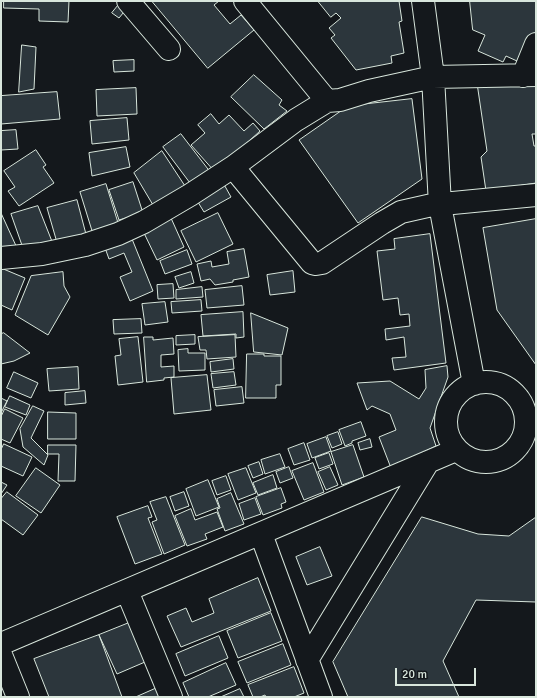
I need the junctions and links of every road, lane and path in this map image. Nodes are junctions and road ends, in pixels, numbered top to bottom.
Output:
1 (128, 1) edge
2 (245, 1) edge
3 (423, 1) edge
4 (536, 44) edge
5 (169, 49) dead end
6 (529, 75) edge
7 (433, 77) junction
8 (327, 101) junction
9 (233, 167) junction
10 (536, 195) edge
11 (440, 205) junction
12 (1, 258) edge
13 (474, 384) junction
14 (531, 430) edge
15 (456, 450) junction
16 (428, 462) junction
17 (261, 534) junction
18 (127, 591) junction
19 (1, 644) edge
20 (1, 655) edge
21 (307, 660) junction
22 (18, 697) edge
23 (171, 697) edge
24 (321, 697) edge

1 - 5 street
2 - 8 street
3 - 7 street
4 - 6 street
6 - 7 street
7 - 8 street
7 - 11 street
8 - 9 street
9 - 11 street
9 - 12 street
10 - 11 street
11 - 13 street
13 - 14 street
13 - 15 street
14 - 15 street
15 - 16 street
16 - 17 street
16 - 21 street
17 - 18 street
17 - 21 street
18 - 19 street
18 - 23 street
20 - 22 street
21 - 24 street

